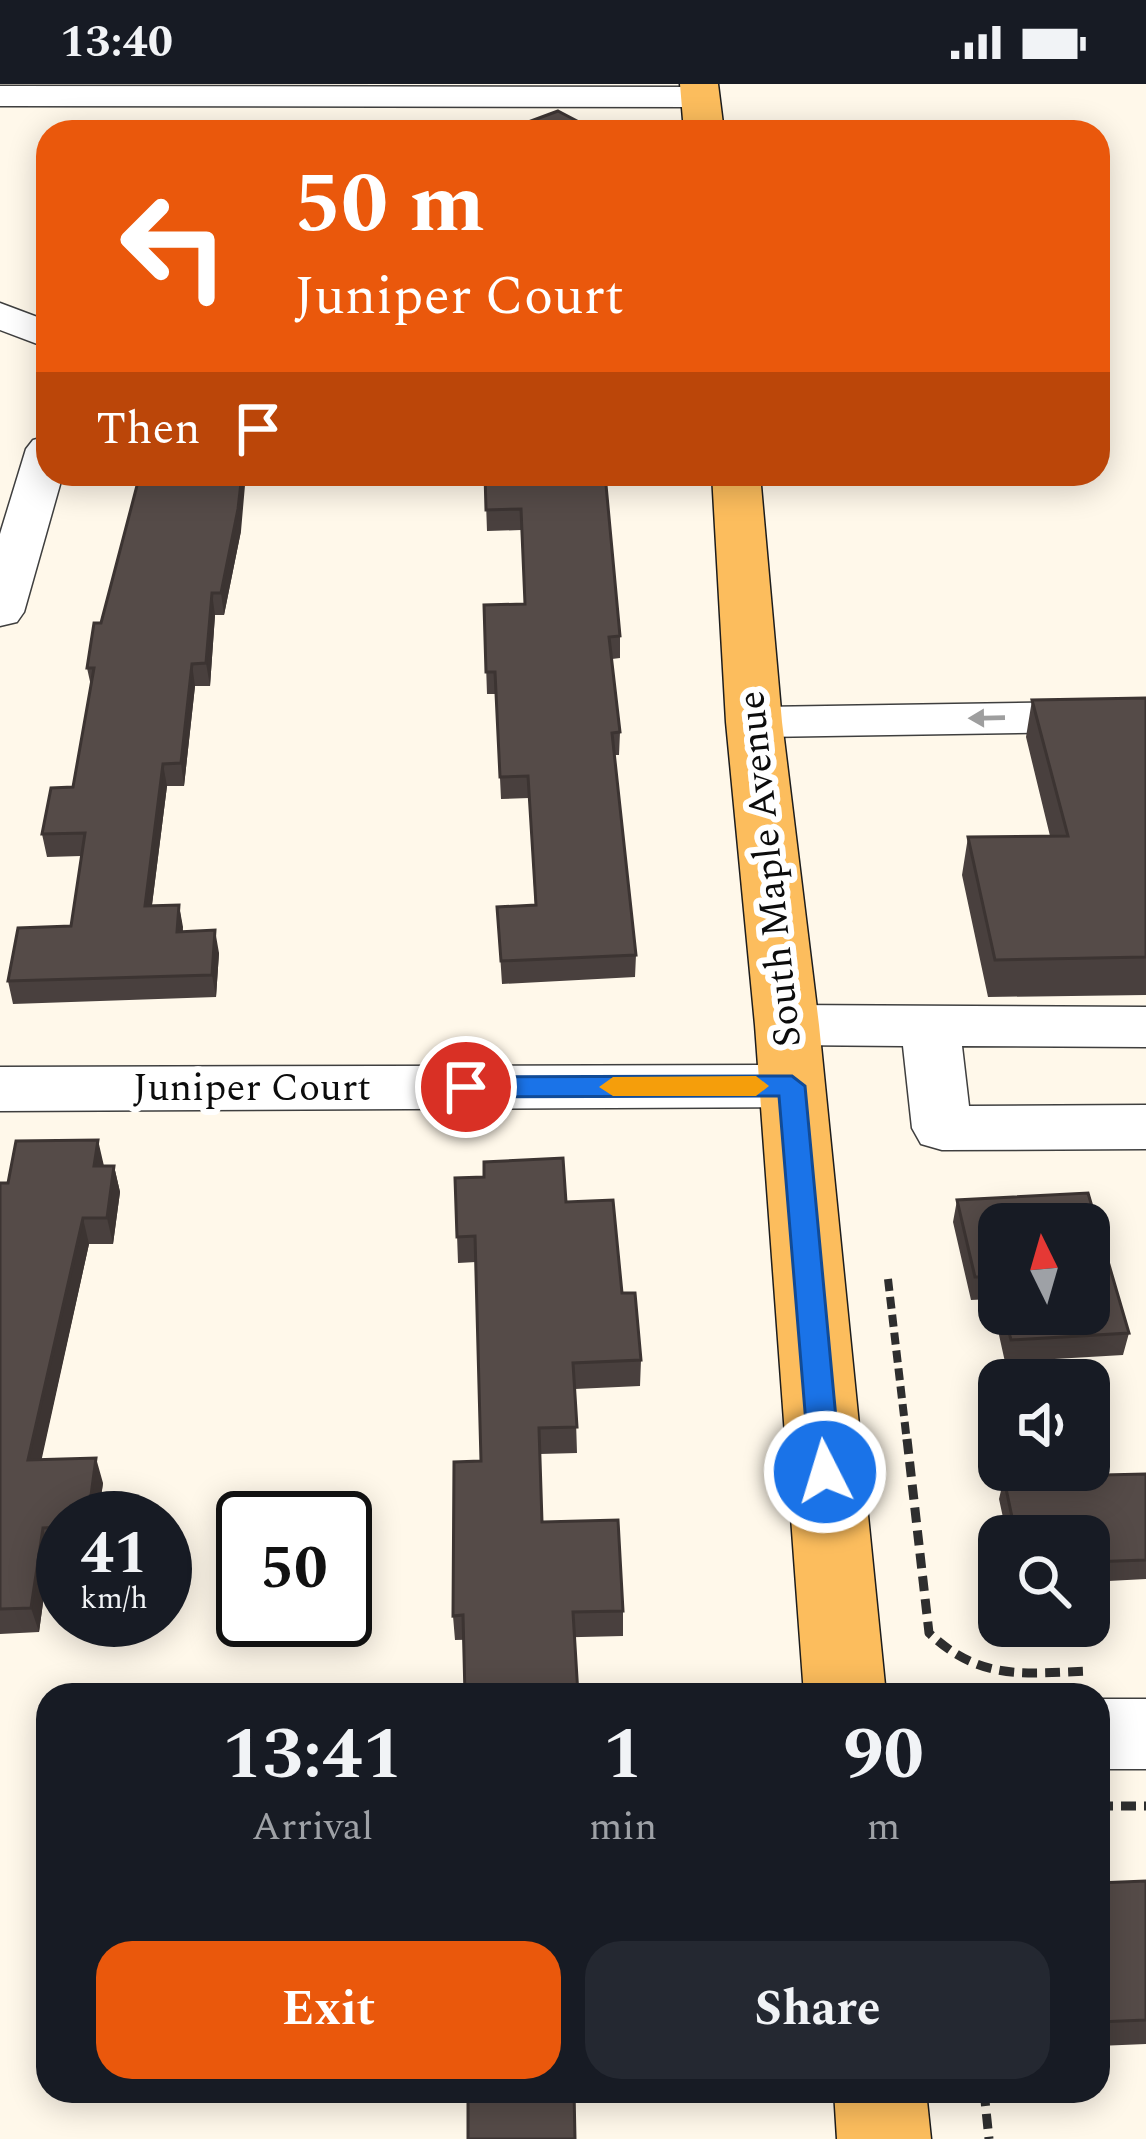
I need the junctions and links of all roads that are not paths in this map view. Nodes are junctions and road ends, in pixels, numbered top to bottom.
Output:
1 (254, 90) edge
2 (0, 96) edge
3 (701, 104) edge
4 (0, 315) edge
5 (36, 331) edge
6 (37, 486) edge
7 (737, 486) edge
8 (0, 612) edge
9 (1146, 716) edge
10 (754, 722) junction
11 (930, 1025) junction
12 (1146, 1027) edge
13 (789, 1056) junction
14 (0, 1088) edge
15 (1146, 1127) edge
16 (843, 1683) edge
17 (1110, 1709) edge
18 (1146, 1734) edge
19 (881, 2103) edge
20 (884, 2139) edge

1 - 2 street
1 - 3 street
4 - 5 street
6 - 8 street
7 - 10 main road, South Maple Avenue
9 -> 10 street
10 - 13 main road, South Maple Avenue
11 - 12 street, Juniper Court
11 - 13 street, Juniper Court
11 - 15 street
13 - 14 street, Juniper Court
13 - 16 main road, South Maple Avenue
17 - 18 street
19 - 20 main road

